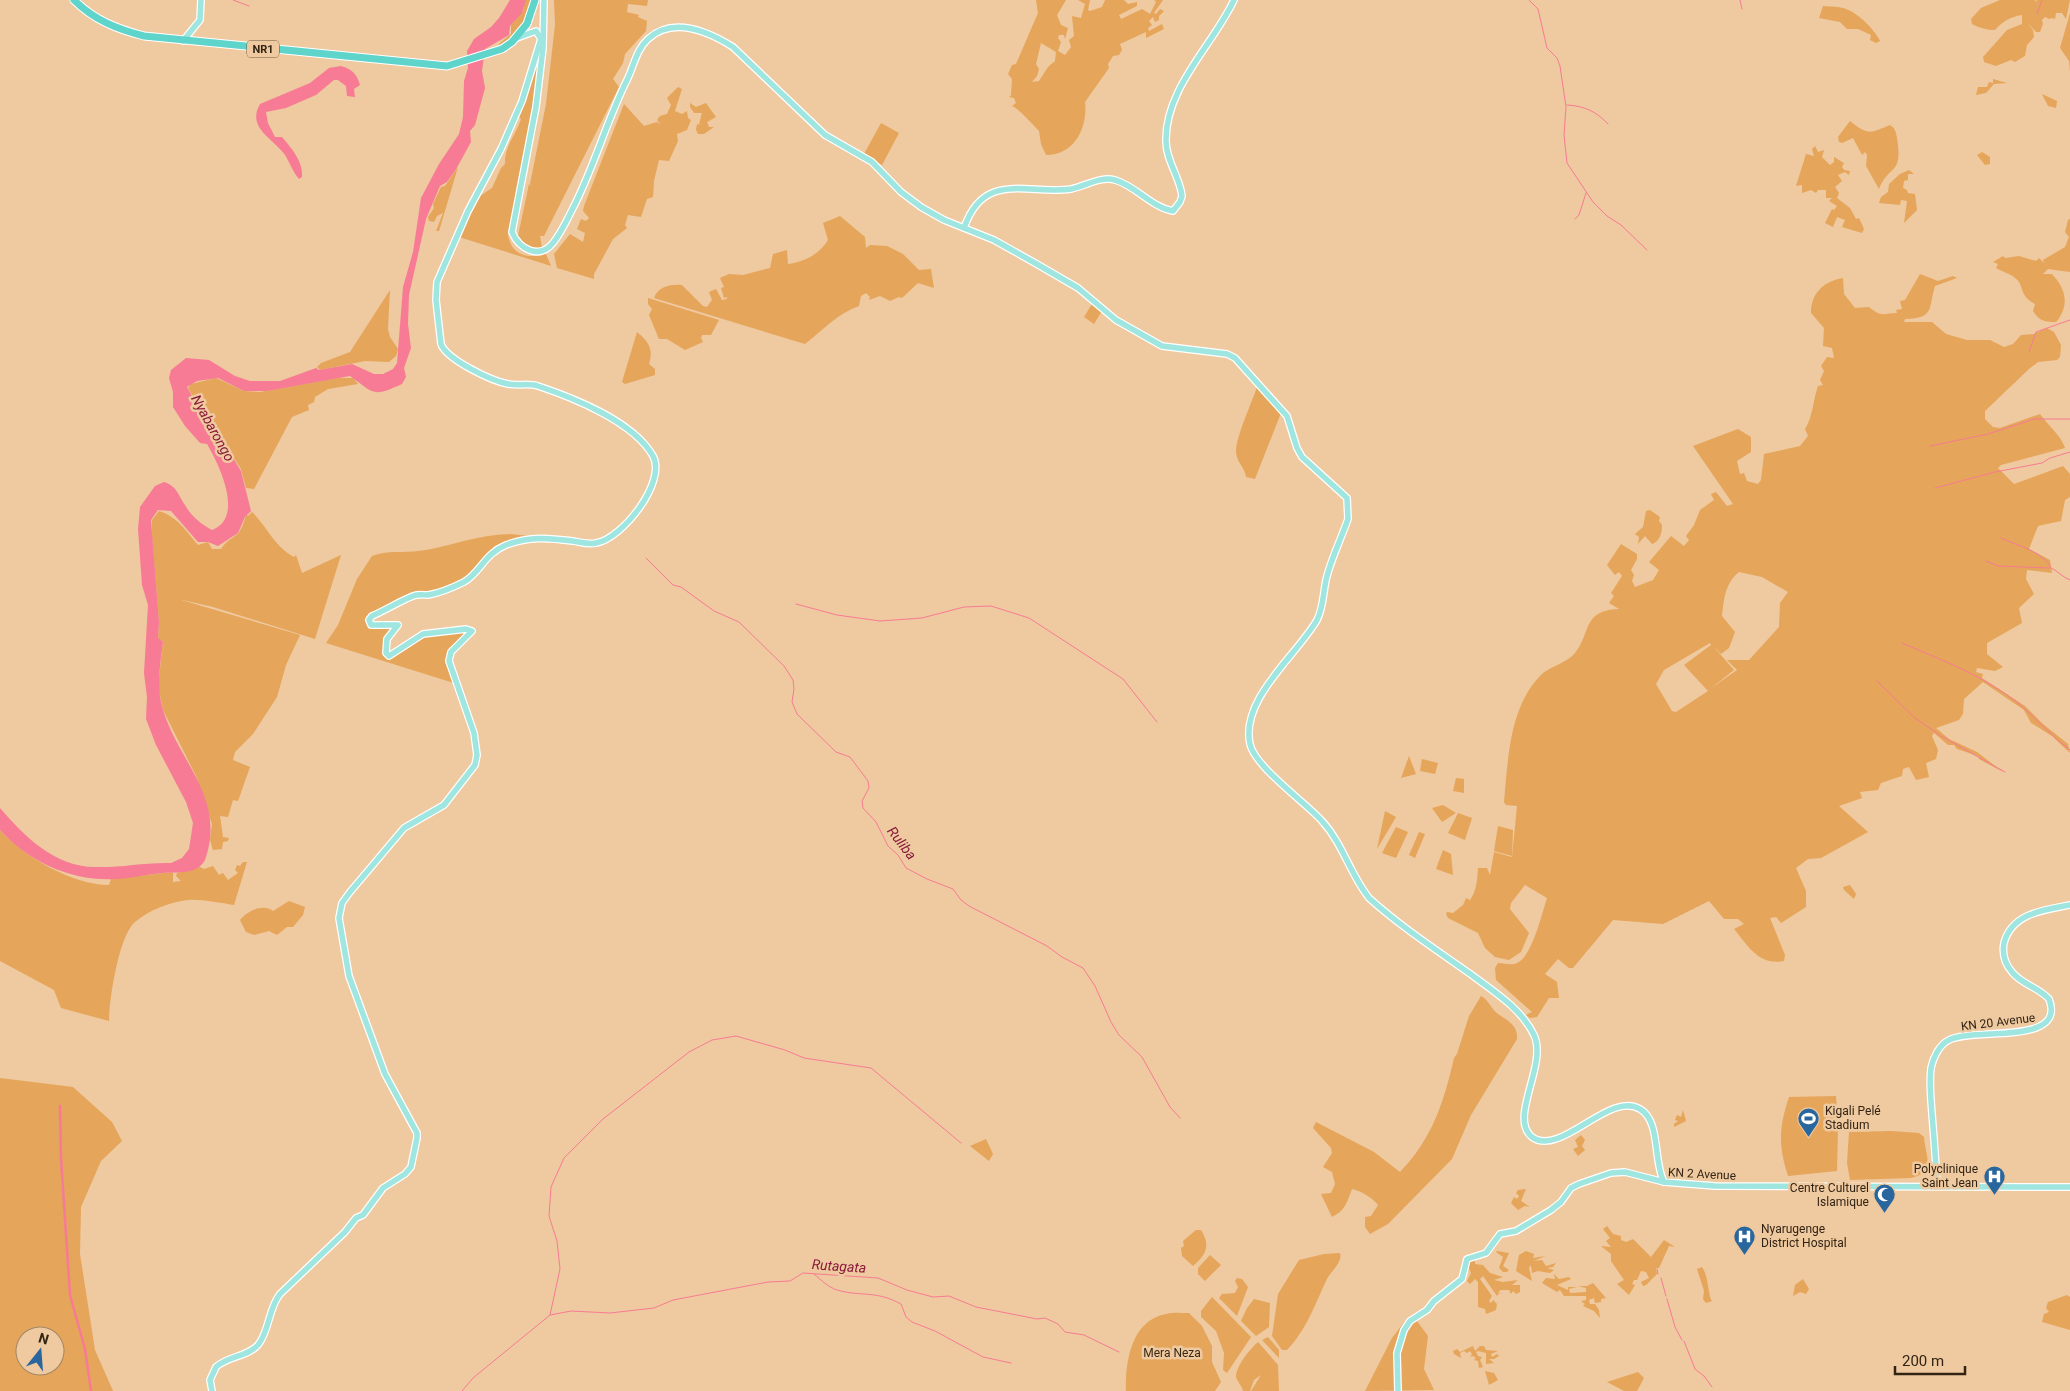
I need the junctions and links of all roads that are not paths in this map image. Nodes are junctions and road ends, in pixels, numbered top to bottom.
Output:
1 (74, 0) edge
2 (201, 0) edge
3 (535, 0) edge
4 (544, 0) edge
5 (1234, 0) edge
6 (514, 39) junction
7 (183, 41) junction
8 (964, 228) junction
9 (2070, 906) edge
10 (1664, 1182) junction
11 (1937, 1186) junction
12 (2070, 1187) edge
13 (212, 1391) edge
14 (1398, 1391) edge

1 - 7 highway, NR1
2 - 7 main road
3 - 6 highway, NR1
4 - 8 main road
5 - 8 main road
6 - 7 highway, NR1
6 - 13 main road
8 - 10 main road
9 - 11 main road, KN 20 Avenue
10 - 11 main road, KN 2 Avenue
10 - 14 main road, KN 2 Avenue
11 - 12 main road, KN 2 Avenue

